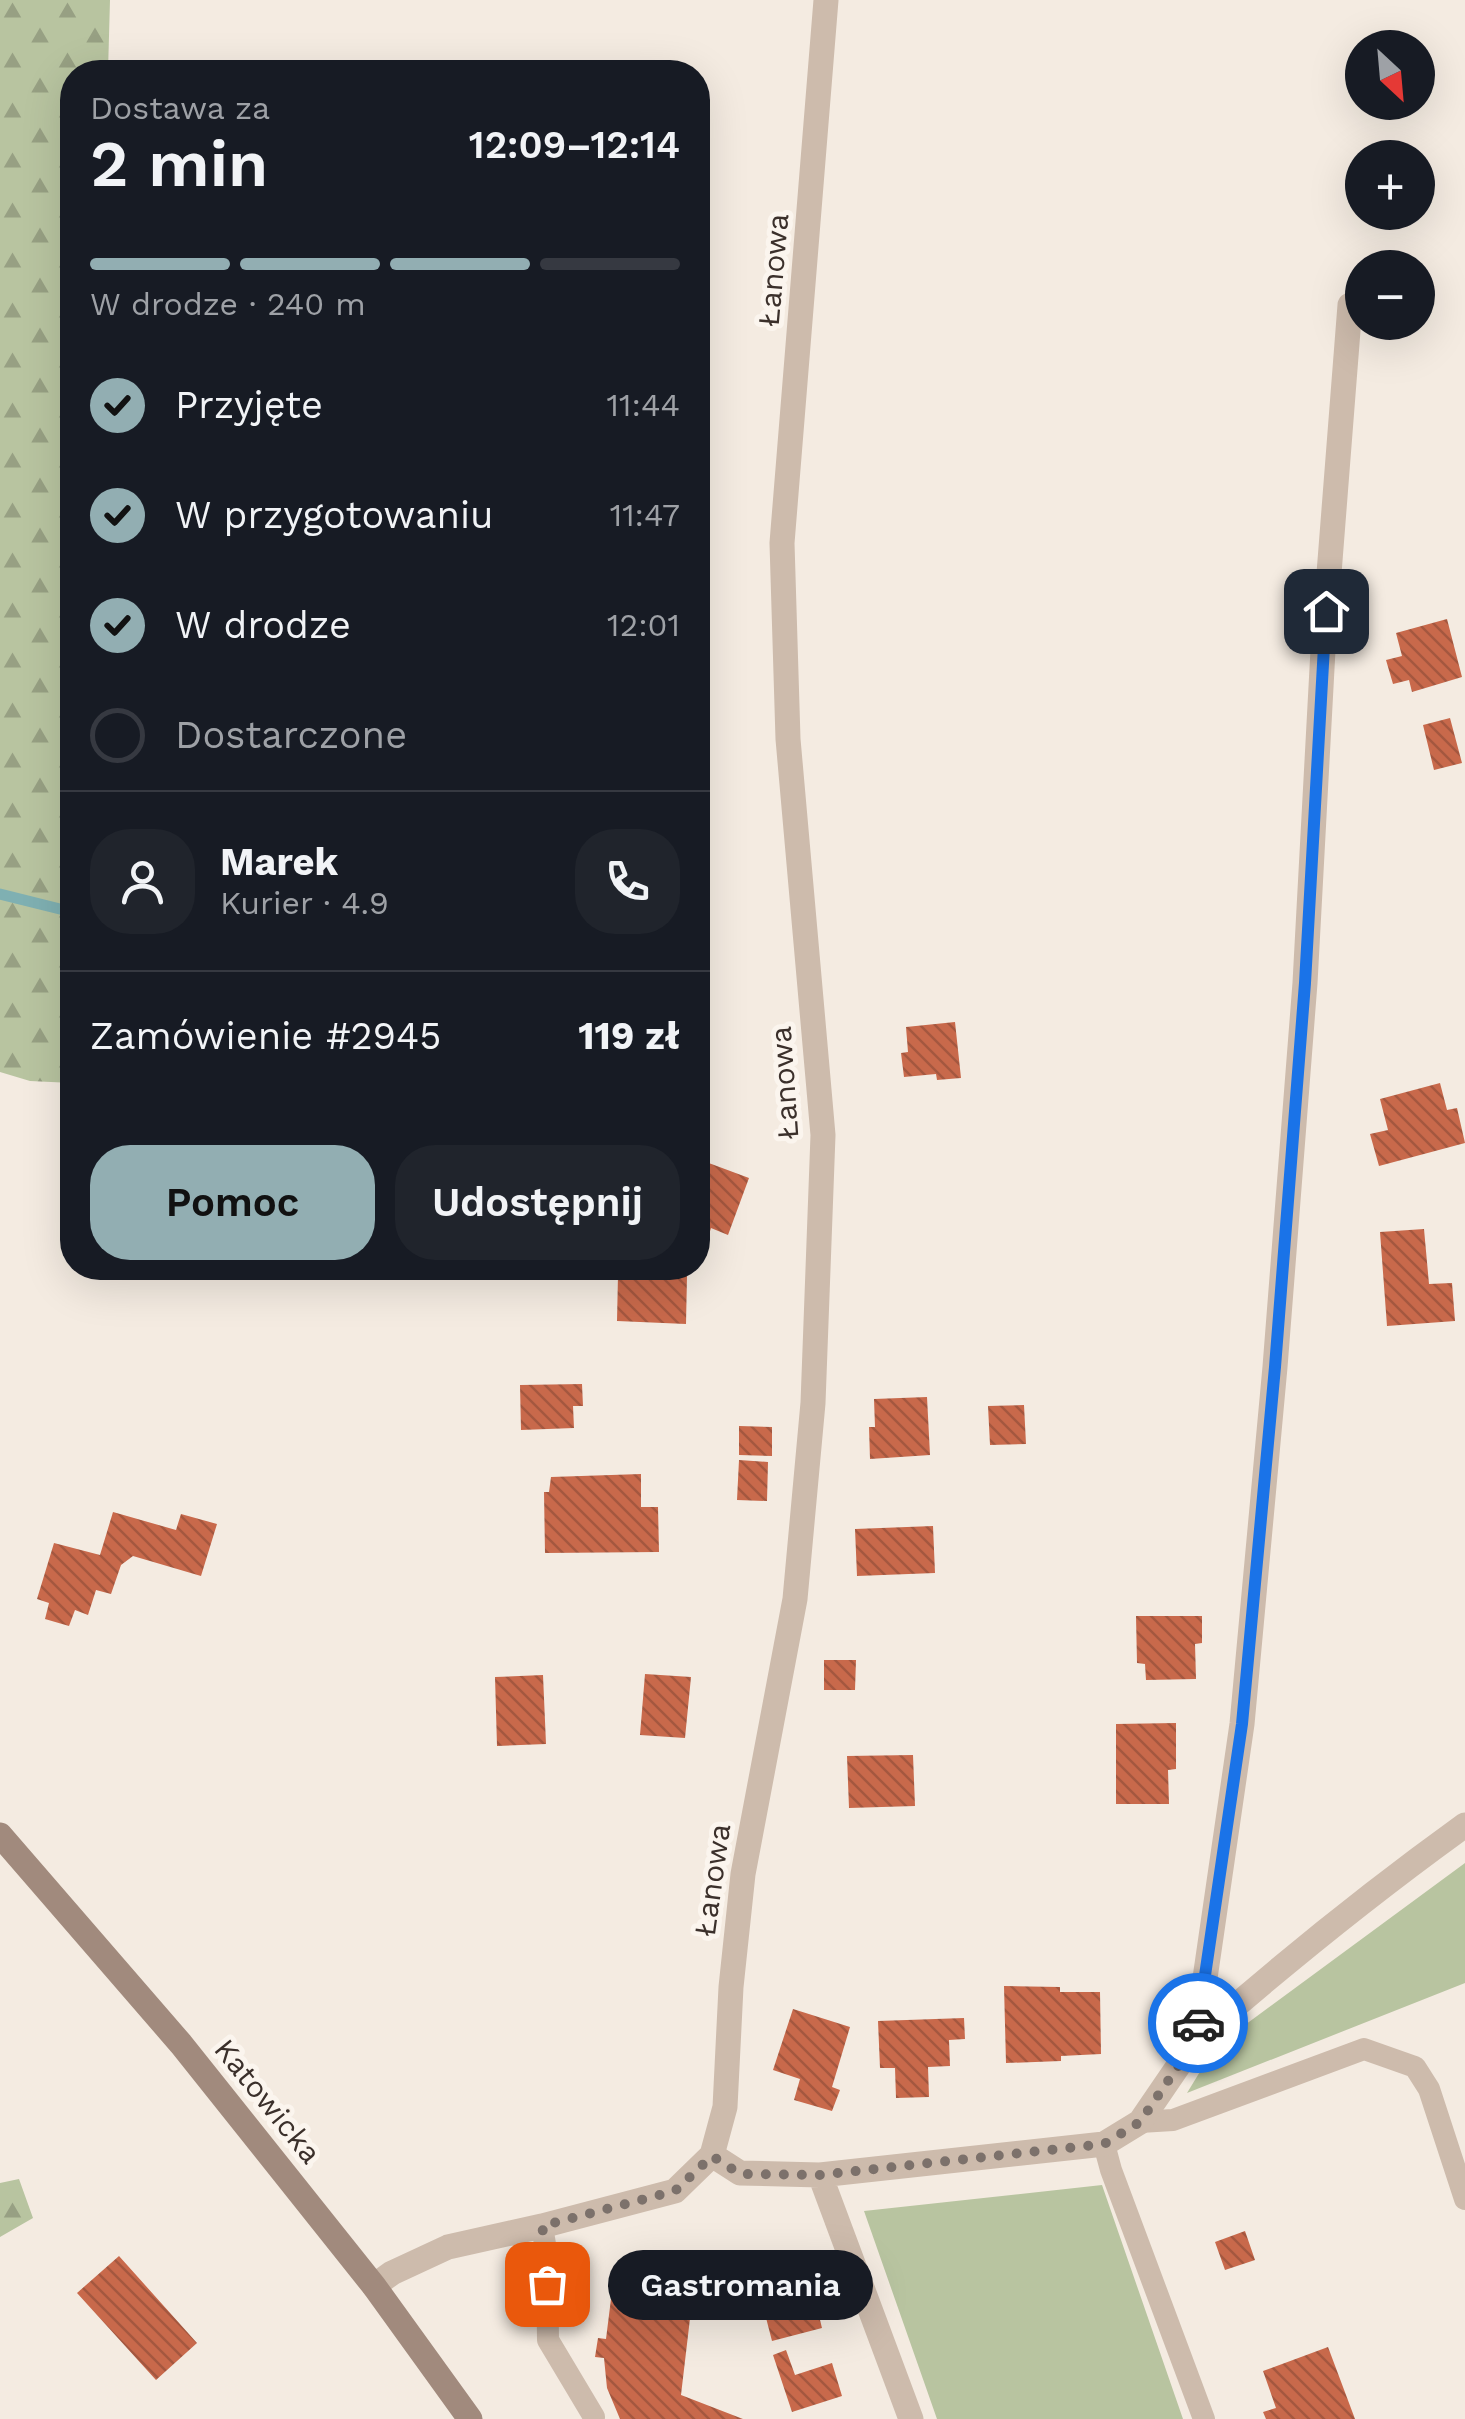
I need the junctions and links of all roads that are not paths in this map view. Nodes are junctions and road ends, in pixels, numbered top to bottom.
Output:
1 (826, 0) edge
2 (1347, 340) edge
3 (1465, 1825) edge
4 (0, 1835) edge
5 (1196, 2040) junction
6 (1140, 2122) junction
7 (1104, 2144) junction
8 (712, 2156) junction
9 (820, 2175) junction
10 (1465, 2199) edge
11 (542, 2226) junction
12 (374, 2286) junction
13 (594, 2417) edge
14 (470, 2419) edge
15 (911, 2419) edge
16 (1204, 2419) edge

1 - 8 street, Łanowa
2 - 5 street
3 - 5 street
4 - 12 main road, Katowicka
5 - 6 street
6 - 7 street
6 - 10 lane
7 - 9 street
7 - 16 lane
8 - 9 street
8 - 11 street
9 - 15 street
11 - 12 street
11 - 13 lane
12 - 14 main road, Katowicka

